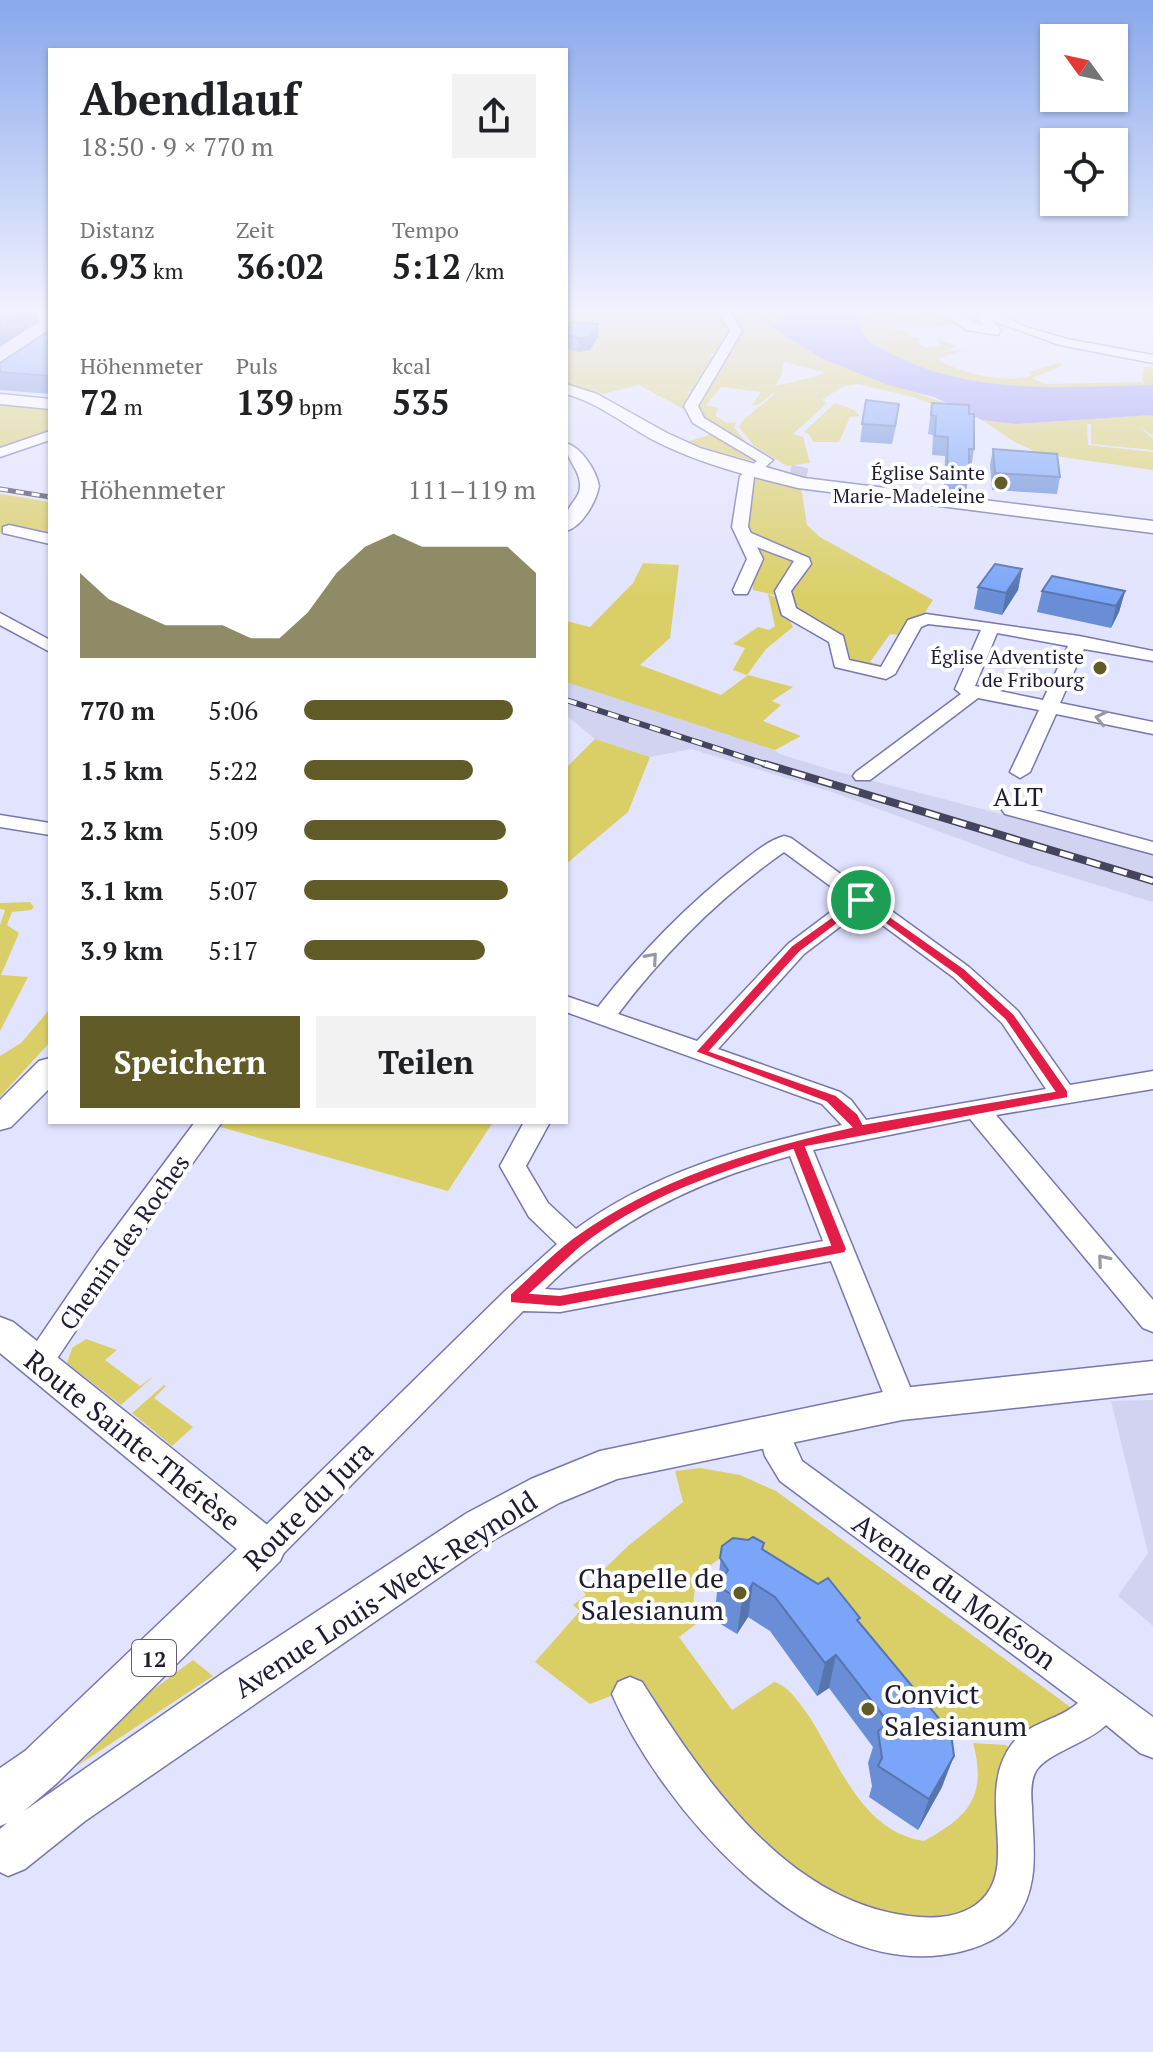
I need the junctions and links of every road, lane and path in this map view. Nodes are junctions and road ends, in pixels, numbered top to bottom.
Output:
1 (607, 406) edge
2 (691, 406) edge
3 (48, 436) edge
4 (568, 450) edge
5 (0, 453) edge
6 (757, 470) junction
7 (568, 522) edge
8 (1153, 527) edge
9 (9, 530) dead end
10 (744, 536) junction
11 (48, 539) edge
12 (741, 590) dead end
13 (961, 608) dead end
14 (0, 618) edge
15 (991, 627) junction
16 (1077, 641) junction
17 (48, 646) edge
18 (1153, 656) edge
19 (973, 691) junction
20 (1050, 706) junction
21 (1153, 728) edge
22 (1020, 772) dead end
23 (863, 776) dead end
24 (1012, 810) dead end
25 (0, 821) edge
26 (48, 829) edge
27 (1153, 848) edge
28 (861, 900) junction
29 (568, 1005) edge
30 (602, 1018) junction
31 (701, 1052) junction
32 (48, 1071) edge
33 (1153, 1080) edge
34 (1063, 1094) junction
35 (976, 1109) junction
36 (0, 1119) edge
37 (208, 1124) edge
38 (536, 1124) edge
39 (859, 1130) junction
40 (798, 1144) junction
41 (576, 1243) junction
42 (840, 1249) junction
43 (515, 1299) junction
44 (1153, 1320) edge
45 (0, 1332) edge
46 (38, 1363) junction
47 (1153, 1377) edge
48 (902, 1404) junction
49 (773, 1430) junction
50 (266, 1548) junction
51 (630, 1694) dead end
52 (1105, 1701) junction
53 (1153, 1740) edge
54 (3, 1834) edge

1 - 6 main road
2 - 6 street
3 - 5 street
4 - 7 main road
6 - 8 main road
6 - 10 street
9 - 11 street
10 - 12 street
10 - 15 street
13 - 16 street
14 - 17 street
15 - 16 street
15 - 19 street
16 - 18 street
16 - 20 street
19 - 20 street
19 - 23 street
21 -> 20 street
20 - 22 street
24 - 27 street
25 - 26 street
30 -> 28 street
28 - 31 street
28 - 34 street
29 - 30 street
30 - 31 street
31 - 39 street
32 - 36 main road
33 - 34 street, Route du Jura
34 - 35 street, Route du Jura
35 - 39 street, Route du Jura
44 -> 35 street
37 - 46 street, Chemin des Roches
38 - 41 street
39 - 40 street, Route du Jura
40 - 41 street, Route du Jura
40 - 42 street
41 - 43 street, Route du Jura
42 - 43 street
42 - 48 street
43 - 50 street, Route du Jura
45 - 46 main road, Route Sainte-Thérèse
46 - 50 main road, Route Sainte-Thérèse
47 - 48 main road, Avenue Louis-Weck-Reynold
48 - 49 main road, Avenue Louis-Weck-Reynold
49 - 52 street, Avenue du Moléson
49 - 54 main road, Avenue Louis-Weck-Reynold
50 - 54 main road, Route du Jura / 12
51 - 52 street
52 - 53 street, Avenue du Moléson

